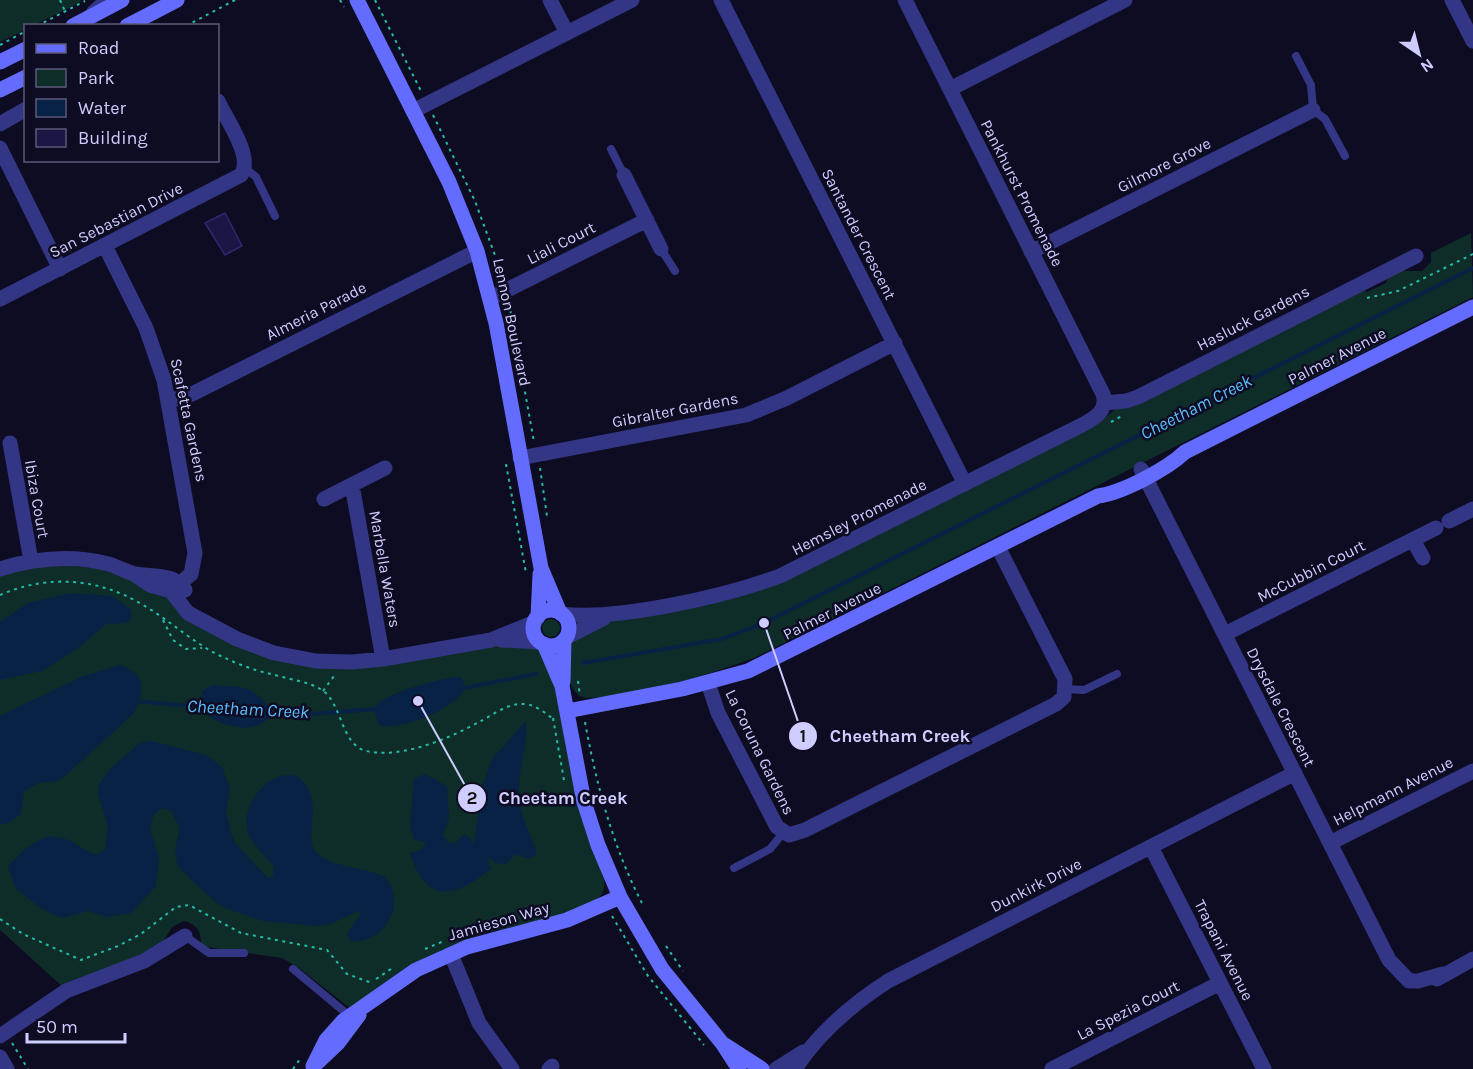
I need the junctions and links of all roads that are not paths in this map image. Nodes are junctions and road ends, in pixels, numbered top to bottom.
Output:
1 (102, 0) edge
2 (122, 0) edge
3 (177, 0) edge
4 (550, 0) edge
5 (632, 0) edge
6 (721, 0) edge
7 (905, 0) edge
8 (1125, 0) edge
9 (1452, 0) edge
10 (351, 5) edge
11 (1099, 6) edge
12 (75, 24) edge
13 (131, 24) edge
14 (567, 33) junction
15 (1473, 41) edge
16 (24, 51) edge
17 (1296, 56) dead end
18 (0, 62) edge
19 (24, 78) edge
20 (950, 89) junction
21 (0, 90) edge
22 (219, 103) edge
23 (24, 110) edge
24 (1313, 110) junction
25 (413, 111) junction
26 (0, 124) edge
27 (0, 148) edge
28 (610, 149) dead end
29 (1345, 156) dead end
30 (245, 168) junction
31 (624, 175) joint
32 (275, 216) dead end
33 (647, 220) junction
34 (105, 246) junction
35 (661, 249) joint
36 (477, 251) junction
37 (1031, 252) junction
38 (1416, 256) dead end
39 (60, 269) junction
40 (675, 272) dead end
41 (491, 298) junction
42 (0, 299) edge
43 (1473, 307) edge
44 (895, 343) junction
45 (169, 401) junction
46 (1104, 403) junction
47 (10, 441) edge
48 (513, 460) junction
49 (385, 468) dead end
50 (1143, 473) junction
51 (965, 484) junction
52 (352, 485) junction
53 (324, 499) dead end
54 (1472, 511) edge
55 (1413, 540) junction
56 (998, 547) junction
57 (1423, 558) dead end
58 (30, 561) junction
59 (541, 568) junction
60 (0, 569) edge
61 (176, 585) junction
62 (561, 614) junction
63 (609, 615) junction
64 (537, 620) junction
65 (1225, 634) junction
66 (566, 639) junction
67 (491, 640) junction
68 (542, 643) junction
69 (383, 659) junction
70 (1118, 674) dead end
71 (708, 683) junction
72 (562, 686) junction
73 (1066, 689) junction
74 (557, 714) junction
75 (1473, 771) edge
76 (1295, 773) junction
77 (783, 833) junction
78 (1330, 843) junction
79 (1151, 847) junction
80 (734, 868) dead end
81 (620, 897) junction
82 (185, 936) joint
83 (244, 953) dead end
84 (451, 954) junction
85 (1473, 959) edge
86 (294, 969) dead end
87 (1221, 984) junction
88 (356, 1016) junction
89 (2, 1035) edge
90 (722, 1043) junction
91 (808, 1049) junction
92 (0, 1057) edge
93 (312, 1068) edge
94 (8, 1069) edge
95 (512, 1069) edge
96 (739, 1069) edge
97 (762, 1069) edge
98 (776, 1069) edge
99 (795, 1069) edge
100 (1052, 1069) edge
101 (1264, 1069) edge

1 - 12 lane
2 - 12 street
3 - 13 street
4 - 14 street
5 - 14 street
6 - 44 street, Santander Crescent
7 - 20 street, Pankhurst Promenade
8 - 11 street
9 - 15 street
10 - 25 street, Lennon Boulevard
11 - 20 street
14 - 25 street
16 - 18 street
17 - 24 lane
19 - 21 street
20 - 37 street, Pankhurst Promenade
22 - 30 street
23 - 26 street
24 - 29 lane
24 - 37 street, Gilmore Grove
25 - 36 street, Lennon Boulevard
27 - 39 street
28 - 31 lane
30 - 32 lane
30 - 34 street, San Sebastian Drive
31 - 33 street
33 - 35 street
33 - 41 street, Liali Court
34 - 39 street, San Sebastian Drive
34 - 45 street, Scafetta Gardens
35 - 40 lane
36 - 41 street, Lennon Boulevard
36 - 45 street, Almeria Parade
37 - 46 street, Pankhurst Promenade
38 - 46 street, Hasluck Gardens
39 - 42 street, San Sebastian Drive
41 - 48 street, Lennon Boulevard
43 - 50 street, Palmer Avenue
44 - 48 street, Gibralter Gardens
44 - 51 street, Santander Crescent
45 - 61 street, Scafetta Gardens
46 - 51 street, Hemsley Promenade
47 - 58 street, Ibiza Court
48 - 59 street, Lennon Boulevard
49 - 52 street
50 - 56 street, Palmer Avenue
50 - 65 street, Drysdale Crescent
51 - 63 street, Hemsley Promenade
52 - 53 street
52 - 69 street, Marbella Waters
54 - 55 street, McCubbin Court
55 - 57 street
55 - 65 street, McCubbin Court
56 - 71 street, Palmer Avenue
56 - 73 street
58 - 60 street
58 - 61 street
59 - 62 street, Lennon Boulevard
59 - 64 street, Lennon Boulevard
61 - 69 street
62 - 63 street, Hemsley Promenade
62 - 64 street
62 - 66 street
63 - 66 street, Hemsley Promenade
64 - 67 street
64 - 68 street
65 - 76 street, Drysdale Crescent
66 - 68 street
66 - 72 street
67 - 68 street
67 - 69 street
68 - 72 street
70 - 73 lane
71 - 74 street, Palmer Avenue
71 - 77 street, La Coruna Gardens
72 - 74 street
73 - 77 street, La Coruna Gardens
74 - 81 street
75 - 78 street, Helpmann Avenue
76 - 78 street, Drysdale Crescent
76 - 79 street, Dunkirk Drive
77 - 80 lane, La Coruna Gardens
78 - 85 street, Drysdale Crescent
79 - 87 street, Trapani Avenue
79 - 91 street, Dunkirk Drive
81 - 84 street, Jamieson Way
81 - 90 street
82 - 83 lane
82 - 89 street
84 - 88 street, Jamieson Way
84 - 95 street
86 - 88 lane
87 - 100 street, La Spezia Court
87 - 101 street, Trapani Avenue
88 - 93 street, Jamieson Way
90 - 96 street
90 - 97 street
91 - 98 street, Dunkirk Drive
91 - 99 street, Dunkirk Drive
92 - 94 street

